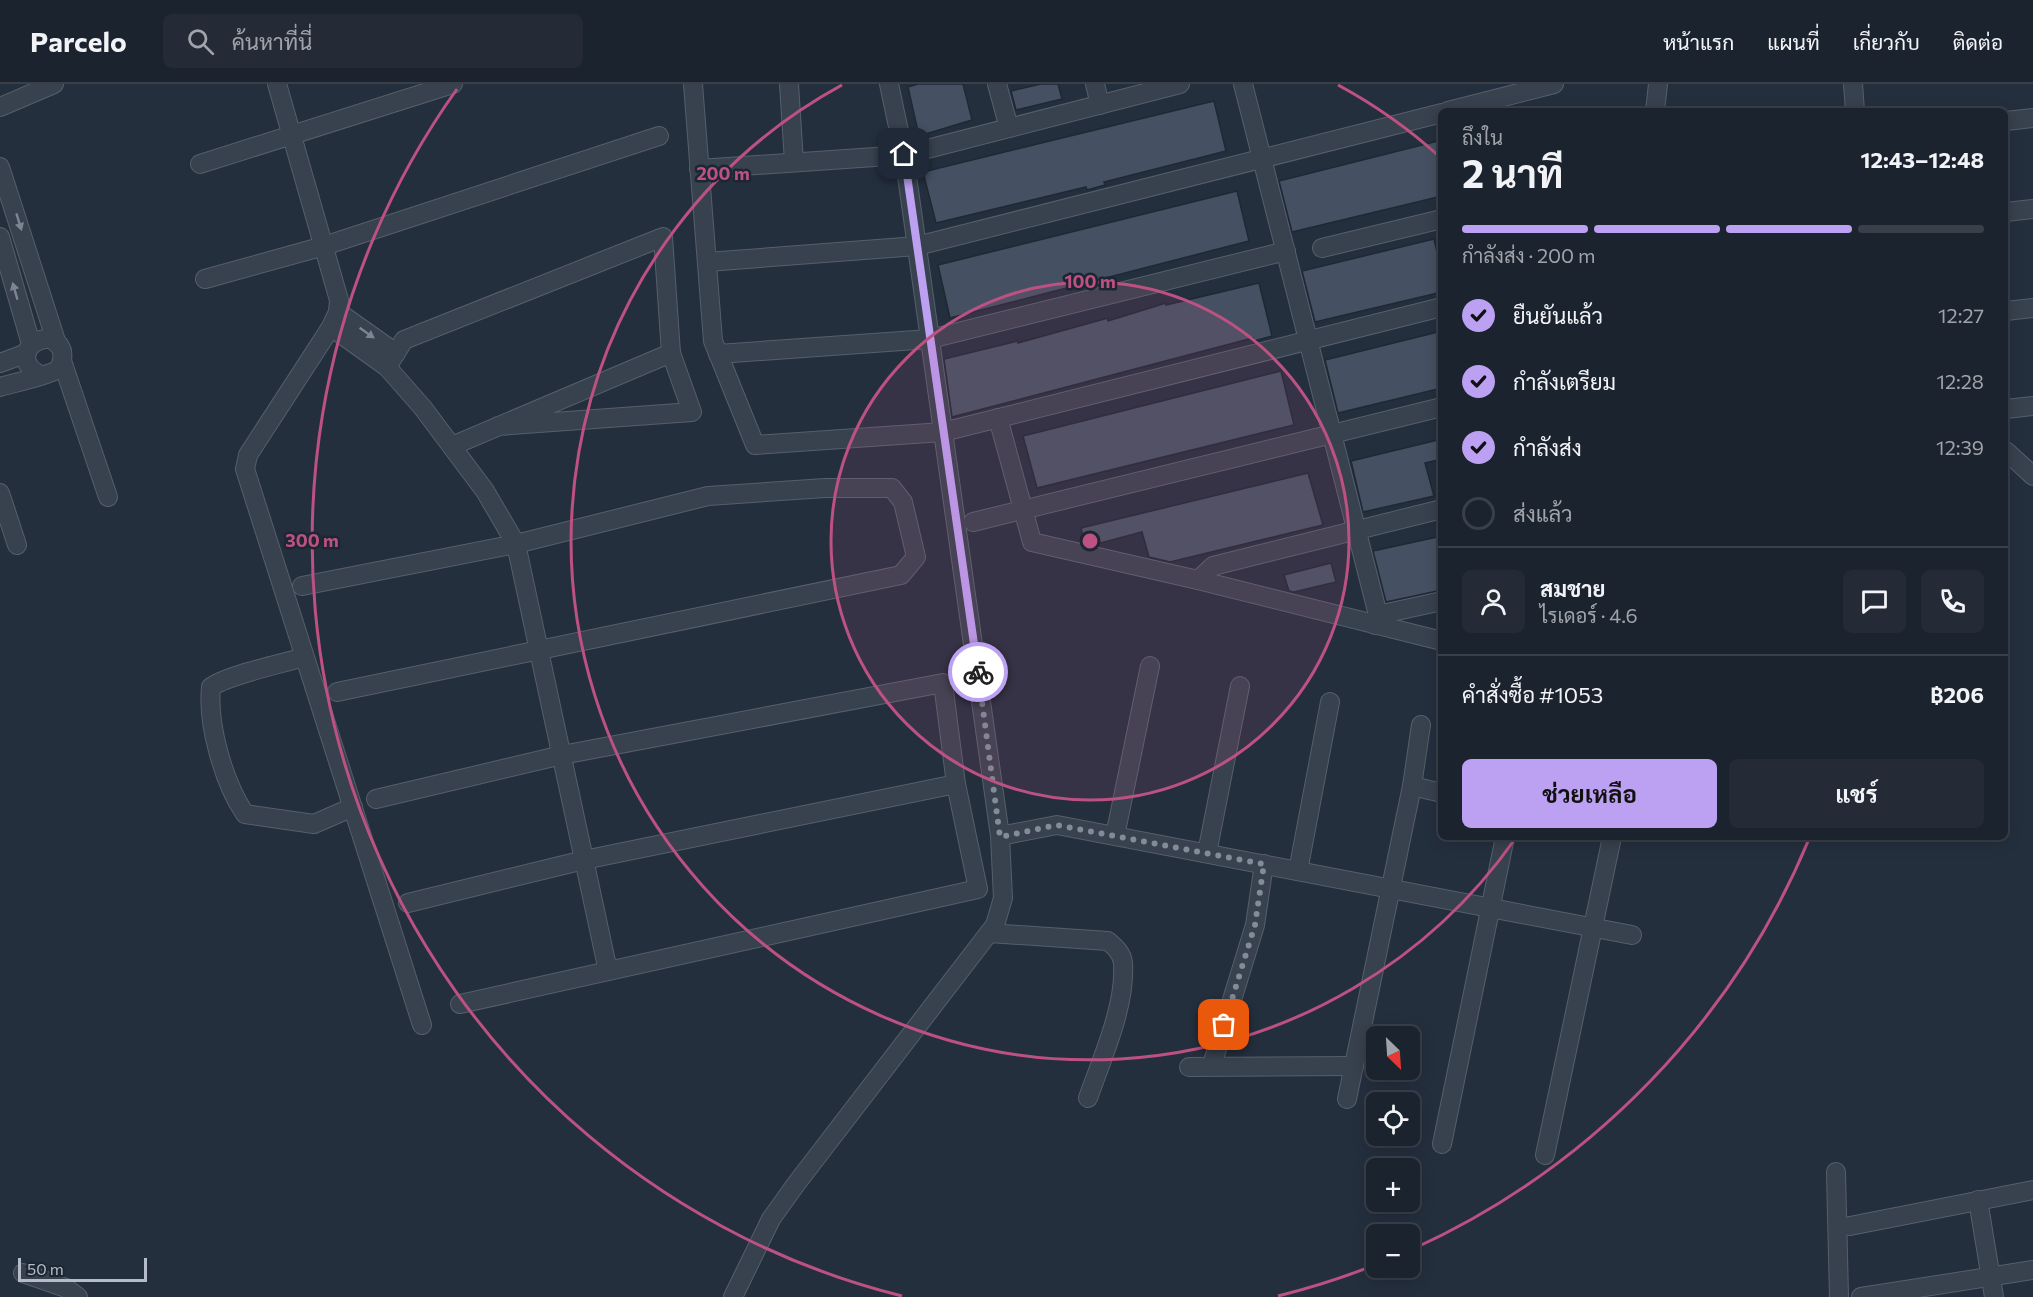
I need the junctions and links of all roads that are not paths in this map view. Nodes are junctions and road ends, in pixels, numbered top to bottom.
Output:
1 (54, 84) edge
2 (277, 84) edge
3 (453, 84) edge
4 (693, 84) edge
5 (789, 84) edge
6 (889, 84) edge
7 (997, 84) edge
8 (1095, 84) edge
9 (1180, 84) edge
10 (1243, 84) edge
11 (1554, 84) edge
12 (1658, 84) edge
13 (1853, 84) edge
14 (1100, 105) junction
15 (0, 107) edge
16 (1460, 108) edge
17 (1655, 108) edge
18 (1856, 108) edge
19 (1438, 114) edge
20 (2033, 118) edge
21 (2008, 121) edge
22 (1009, 128) junction
23 (292, 135) junction
24 (659, 136) dead end
25 (904, 154) junction
26 (1262, 158) junction
27 (794, 162) junction
28 (200, 164) dead end
29 (0, 167) edge
30 (699, 169) junction
31 (2033, 209) edge
32 (2008, 212) edge
33 (1438, 220) edge
34 (0, 237) edge
35 (324, 246) junction
36 (917, 246) junction
37 (1322, 248) dead end
38 (1286, 251) junction
39 (707, 262) junction
40 (205, 279) dead end
41 (1438, 308) edge
42 (2033, 308) edge
43 (2008, 311) edge
44 (334, 320) junction
45 (930, 339) junction
46 (1308, 340) junction
47 (29, 349) junction
48 (60, 352) junction
49 (671, 353) junction
50 (718, 354) junction
51 (391, 360) junction
52 (0, 363) edge
53 (40, 375) junction
54 (0, 387) edge
55 (2033, 406) edge
56 (1438, 407) edge
57 (2008, 409) edge
58 (998, 418) junction
59 (498, 426) junction
60 (943, 432) junction
61 (1332, 435) junction
62 (452, 446) junction
63 (2008, 453) edge
64 (2033, 476) edge
65 (0, 494) edge
66 (108, 497) dead end
67 (1438, 510) edge
68 (1022, 511) junction
69 (973, 522) dead end
70 (1357, 530) junction
71 (516, 544) junction
72 (17, 545) dead end
73 (1198, 580) junction
74 (302, 586) dead end
75 (1438, 602) edge
76 (1377, 620) junction
77 (1438, 640) edge
78 (539, 648) junction
79 (304, 657) junction
80 (1150, 666) dead end
81 (1240, 686) dead end
82 (337, 692) dead end
83 (1330, 702) dead end
84 (1421, 725) dead end
85 (562, 755) junction
86 (956, 784) junction
87 (1412, 786) junction
88 (1438, 791) edge
89 (376, 799) dead end
90 (353, 807) junction
91 (1115, 836) junction
92 (1000, 837) junction
93 (1504, 840) edge
94 (1611, 840) edge
95 (1207, 854) junction
96 (584, 860) junction
97 (1264, 864) junction
98 (1298, 871) junction
99 (1390, 889) junction
100 (408, 903) dead end
101 (1491, 908) junction
102 (1592, 928) junction
103 (989, 933) junction
104 (1632, 935) dead end
105 (608, 970) junction
106 (460, 1004) dead end
107 (422, 1025) dead end
108 (1212, 1065) junction
109 (1354, 1066) junction
110 (1189, 1067) dead end
111 (1088, 1098) dead end
112 (1347, 1099) dead end
113 (1442, 1144) dead end
114 (1545, 1155) dead end
115 (1836, 1172) dead end
116 (2033, 1190) edge
117 (1978, 1200) junction
118 (1850, 1226) dead end
119 (2033, 1270) edge
120 (23, 1273) dead end
121 (1991, 1279) junction
122 (78, 1297) edge
123 (733, 1297) edge
124 (1839, 1297) edge
125 (1862, 1297) edge
126 (1994, 1297) edge

1 - 15 street
2 - 23 street
3 - 23 street
4 - 30 street
5 - 27 street
6 - 25 street
7 - 22 street
8 - 14 street
9 - 14 street
10 - 26 street
11 - 16 street
12 - 17 street
13 - 18 street
14 - 22 street
19 - 26 street
20 - 21 street
22 - 25 street
23 - 28 street
23 - 35 street
24 - 35 street
25 - 27 street
25 - 36 street
26 - 36 street
26 - 38 street
27 - 30 street
29 -> 48 street
30 - 39 street
31 - 32 street
33 - 37 street
47 -> 34 street
35 - 40 street
35 - 44 street
36 - 39 street
36 - 45 street
38 - 45 street
38 - 46 street
39 - 50 street
41 - 46 street
42 - 43 street
44 - 51 street
44 - 79 street
45 - 50 street
45 - 60 street
46 - 58 street
46 - 61 street
47 - 48 street
47 - 52 street
47 - 53 street
48 - 53 street
48 - 66 street
49 - 51 street
49 - 59 street
49 - 59 street
50 - 60 street
51 - 62 street
53 - 54 street
55 - 57 street
56 - 61 street
58 - 60 street
58 - 68 street
59 - 62 street
60 - 92 street
61 - 68 street
61 - 70 street
62 - 71 street
63 - 64 street
65 - 72 street
67 - 70 street
68 - 69 street
68 - 73 street
70 - 73 street
70 - 76 street
71 - 74 street
71 - 78 street
71 - 78 street
73 - 76 street
75 - 76 street
76 - 77 street
78 - 82 street
78 - 85 street
79 - 90 street
79 - 90 street
80 - 91 street
81 - 95 street
83 - 98 street
84 - 87 street
85 - 86 street
85 - 89 street
85 - 96 street
86 - 96 street
86 - 105 street
87 - 88 street
87 - 99 street
90 - 107 street
91 - 92 street
91 - 95 street
92 - 103 street
93 - 101 street
94 - 102 street
95 - 97 street
96 - 100 street
96 - 105 street
97 - 98 street
97 - 108 street
98 - 99 street
99 - 101 street
99 - 109 street
101 - 102 street
101 - 113 street
102 - 104 street
102 - 114 street
103 - 111 street
103 - 123 street
105 - 106 street
108 - 109 street
108 - 110 street
109 - 112 street
115 - 124 street
116 - 117 street
117 - 118 street
117 - 121 street
119 - 121 street
120 - 122 street
121 - 125 street
121 - 126 street

